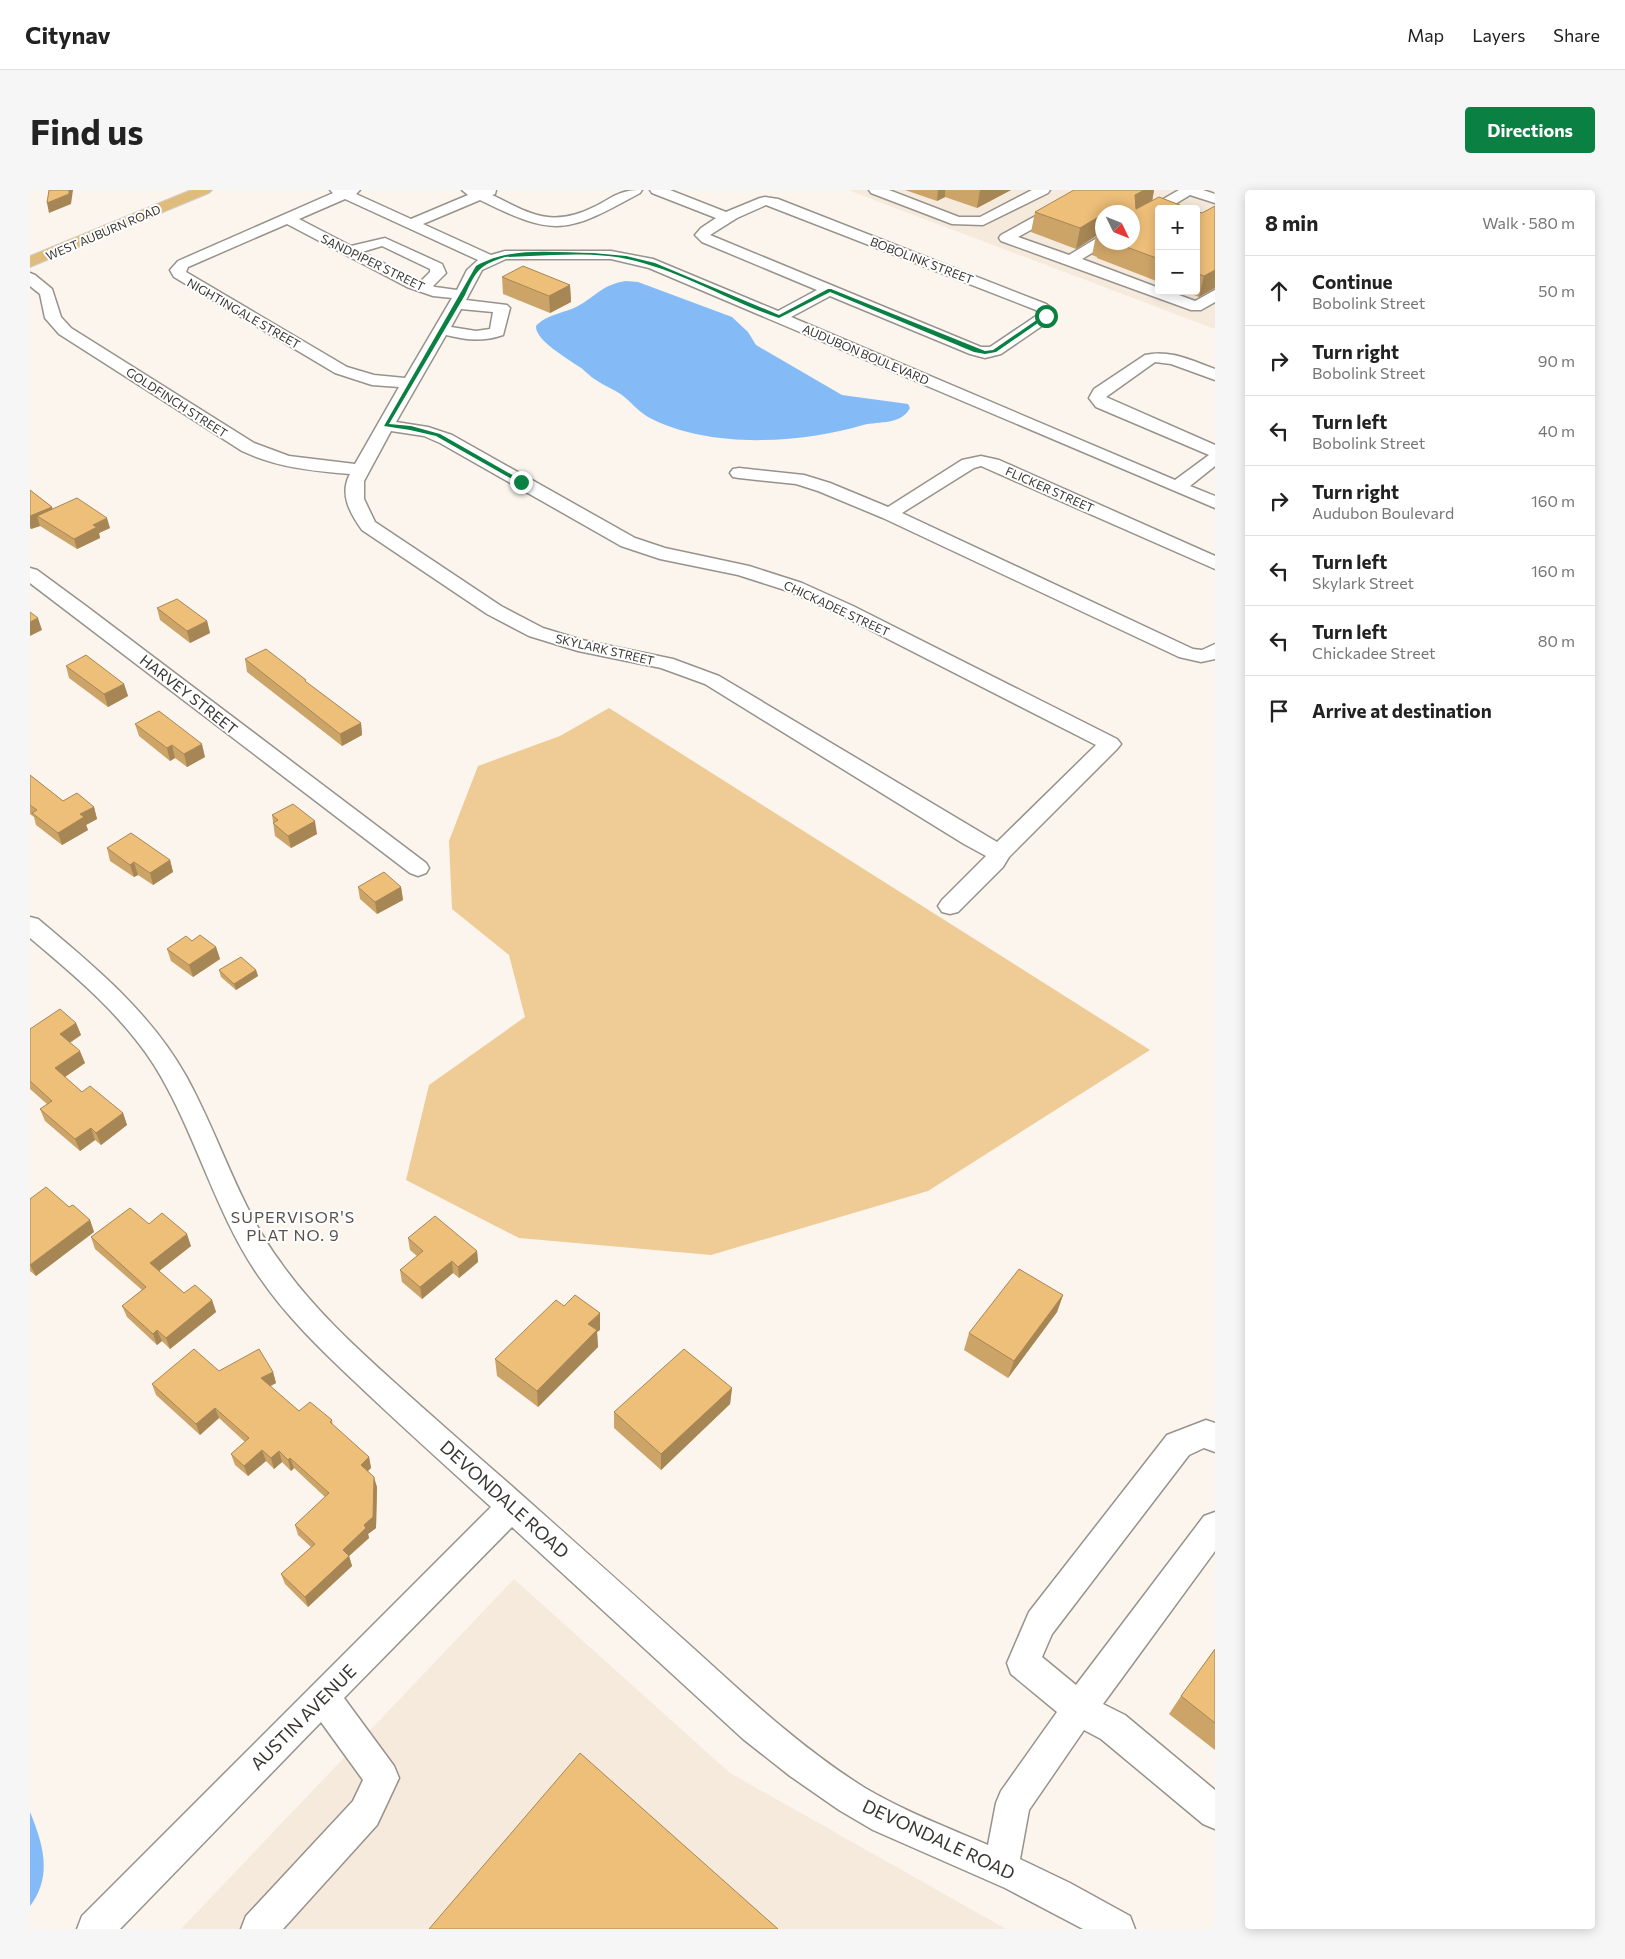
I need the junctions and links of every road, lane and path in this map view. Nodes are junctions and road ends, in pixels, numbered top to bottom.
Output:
1 (204, 190) edge
2 (369, 190) edge
3 (635, 190) edge
4 (656, 190) edge
5 (876, 190) edge
6 (1043, 190) edge
7 (1093, 190) edge
8 (1189, 190) edge
9 (345, 191) edge
10 (481, 192) edge
11 (1215, 199) edge
12 (429, 217) junction
13 (287, 218) junction
14 (729, 218) junction
15 (1140, 218) edge
16 (412, 224) junction
17 (1095, 245) edge
18 (349, 251) junction
19 (497, 258) junction
20 (1070, 260) junction
21 (30, 262) edge
22 (30, 278) edge
23 (422, 288) junction
24 (830, 290) junction
25 (1215, 296) edge
26 (459, 299) junction
27 (779, 317) junction
28 (440, 329) junction
29 (1215, 375) edge
30 (410, 383) junction
31 (386, 425) junction
32 (1215, 451) edge
33 (1215, 458) edge
34 (361, 470) junction
35 (739, 473) dead end
36 (1177, 487) junction
37 (1215, 503) edge
38 (889, 514) junction
39 (1215, 563) edge
40 (30, 574) edge
41 (1215, 650) edge
42 (999, 854) junction
43 (418, 868) dead end
44 (950, 906) dead end
45 (30, 925) edge
46 (1215, 1439) edge
47 (512, 1506) junction
48 (1215, 1526) edge
49 (323, 1696) junction
50 (1079, 1709) junction
51 (1215, 1812) edge
52 (1001, 1868) junction
53 (95, 1929) edge
54 (260, 1929) edge
55 (1117, 1929) edge

1 - 21 main road, WEST AUBURN ROAD
2 - 12 street
3 - 10 street
4 - 14 street
5 - 6 street
7 - 20 street
8 - 11 street
8 - 15 street
9 - 13 street, NIGHTINGALE STREET
9 - 16 street, AUDUBON BOULEVARD
10 - 12 street
12 - 16 street
12 - 19 street
13 - 18 street, SANDPIPER STREET
13 - 30 street, NIGHTINGALE STREET
14 - 24 street, BOBOLINK STREET
14 - 24 street, BOBOLINK STREET
16 - 19 street, AUDUBON BOULEVARD
17 - 20 street
18 - 23 street, SANDPIPER STREET
18 - 23 street
19 - 26 street, SKYLARK STREET
19 - 27 street, AUDUBON BOULEVARD
20 - 25 street
22 - 34 street, GOLDFINCH STREET
23 - 26 street, SANDPIPER STREET
24 - 27 street
26 - 28 street, SKYLARK STREET
26 - 28 street, SANDPIPER STREET
27 - 36 street, AUDUBON BOULEVARD
28 - 30 street, SKYLARK STREET
29 - 32 street
30 - 31 street, SKYLARK STREET
31 - 34 street, SKYLARK STREET
31 - 42 street, CHICKADEE STREET
33 - 36 street
34 - 42 street, SKYLARK STREET
35 - 38 street
36 - 37 street, AUDUBON BOULEVARD
38 - 39 street, FLICKER STREET
38 - 41 street
40 - 43 street, HARVEY STREET
42 - 44 street
45 - 47 street, DEVONDALE ROAD
46 - 50 street
47 - 49 street, AUSTIN AVENUE
47 - 52 street, DEVONDALE ROAD
48 - 50 street
49 - 53 street, AUSTIN AVENUE
49 - 54 street
50 - 51 street
50 - 52 street
52 - 55 street, DEVONDALE ROAD

